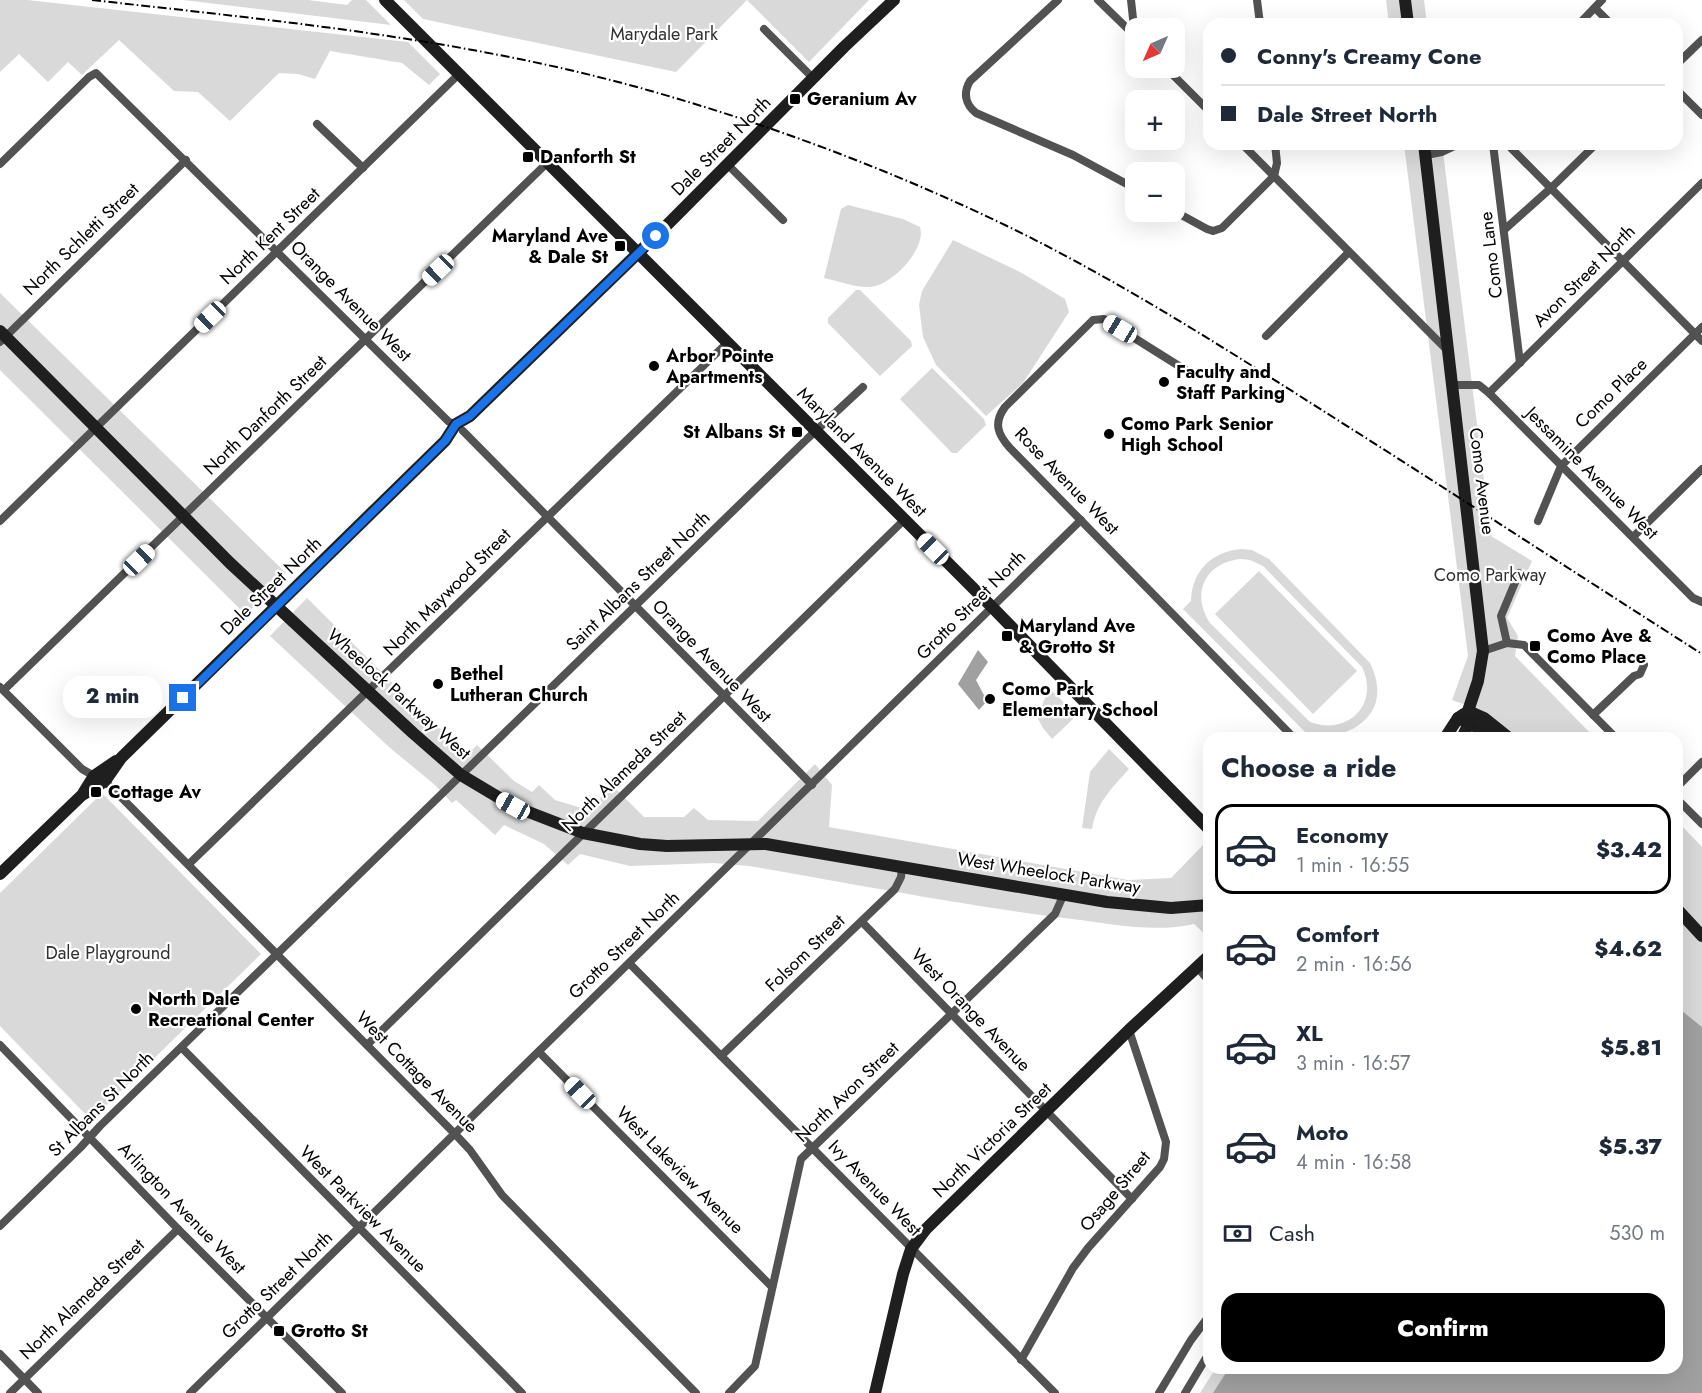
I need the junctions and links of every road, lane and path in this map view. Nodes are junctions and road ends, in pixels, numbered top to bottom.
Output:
1 (385, 0) edge
2 (894, 0) edge
3 (1058, 0) edge
4 (1098, 0) edge
5 (1131, 0) edge
6 (1257, 0) edge
7 (1404, 0) edge
8 (1602, 0) edge
9 (1594, 8) junction
10 (1133, 18) edge
11 (1259, 18) edge
12 (1407, 18) edge
13 (1584, 18) edge
14 (1605, 18) edge
15 (1125, 27) edge
16 (764, 29) dead end
17 (1702, 40) edge
18 (1683, 58) edge
19 (459, 74) junction
20 (813, 78) junction
21 (1176, 78) edge
22 (1683, 96) edge
23 (1203, 105) edge
24 (1702, 116) edge
25 (317, 124) dead end
26 (1248, 150) edge
27 (1276, 150) edge
28 (1425, 150) edge
29 (1446, 150) edge
30 (1494, 150) edge
31 (1513, 150) edge
32 (1590, 150) edge
33 (186, 160) junction
34 (548, 162) junction
35 (0, 164) edge
36 (727, 164) junction
37 (363, 168) junction
38 (1274, 176) junction
39 (1125, 183) edge
40 (1702, 183) edge
41 (1551, 188) junction
42 (1185, 217) edge
43 (783, 220) dead end
44 (1504, 230) junction
45 (278, 252) junction
46 (1350, 252) junction
47 (639, 253) junction
48 (1623, 261) junction
49 (1702, 327) edge
50 (1695, 334) junction
51 (1266, 336) dead end
52 (2, 337) edge
53 (366, 340) junction
54 (1702, 341) edge
55 (728, 342) junction
56 (1447, 350) junction
57 (1520, 363) junction
58 (1187, 371) dead end
59 (1451, 385) junction
60 (863, 387) dead end
61 (1489, 393) junction
62 (94, 428) junction
63 (460, 428) junction
64 (816, 431) junction
65 (1561, 466) junction
66 (1702, 469) edge
67 (547, 516) junction
68 (184, 517) junction
69 (904, 520) junction
70 (1081, 520) junction
71 (0, 521) edge
72 (1538, 521) dead end
73 (1632, 537) junction
74 (1519, 573) dead end
75 (1702, 602) edge
76 (276, 606) junction
77 (636, 607) junction
78 (992, 607) junction
79 (1507, 643) junction
80 (1483, 651) junction
81 (1644, 664) dead end
82 (2, 688) edge
83 (368, 692) junction
84 (724, 696) junction
85 (1593, 715) junction
86 (1465, 718) junction
87 (1288, 732) edge
88 (1451, 732) edge
89 (1463, 732) edge
90 (1484, 732) edge
91 (1502, 732) edge
92 (1610, 732) edge
93 (1702, 762) edge
94 (461, 775) junction
95 (99, 778) junction
96 (1683, 781) edge
97 (812, 785) junction
98 (1683, 805) edge
99 (1203, 823) edge
100 (1702, 824) edge
101 (583, 834) junction
102 (752, 844) junction
103 (189, 864) junction
104 (884, 864) joint
105 (902, 867) junction
106 (0, 874) edge
107 (1063, 896) junction
108 (1203, 905) edge
109 (1683, 915) edge
110 (862, 922) junction
111 (1702, 936) edge
112 (277, 954) junction
113 (1203, 962) edge
114 (630, 963) junction
115 (1197, 967) junction
116 (1203, 974) edge
117 (953, 1014) junction
118 (1129, 1030) junction
119 (367, 1045) junction
120 (1, 1048) edge
121 (182, 1048) junction
122 (539, 1052) junction
123 (721, 1056) junction
124 (1047, 1112) junction
125 (455, 1134) junction
126 (90, 1137) junction
127 (812, 1148) junction
128 (1132, 1199) junction
129 (0, 1227) edge
130 (359, 1228) junction
131 (178, 1229) junction
132 (911, 1249) junction
133 (772, 1287) junction
134 (267, 1317) junction
135 (1203, 1324) edge
136 (0, 1354) edge
137 (1021, 1360) junction
138 (1203, 1363) edge
139 (24, 1379) junction
140 (10, 1393) edge
141 (38, 1393) edge
142 (190, 1393) edge
143 (342, 1393) edge
144 (522, 1393) edge
145 (696, 1393) edge
146 (729, 1393) edge
147 (875, 1393) edge
148 (1055, 1393) edge
149 (1159, 1393) edge
150 (1185, 1393) edge

1 - 19 street, Maryland Avenue West
2 - 20 street, Dale Street North
3 - 39 street
4 - 15 street
5 - 10 street
6 - 11 street
7 - 12 street
8 - 9 street
9 - 13 street
9 - 14 street
16 - 20 street
17 - 18 street
19 - 34 street, Maryland Avenue West
19 - 37 street, North Kent Street
20 - 36 street, Dale Street North
21 - 23 street
22 - 24 street
25 - 37 street
26 - 38 street
27 - 38 street
28 - 29 street
28 - 56 street, Como Avenue
30 - 44 street, Como Lane
31 - 41 street
32 - 41 street
33 - 35 street, Orange Avenue West
33 - 45 street, Orange Avenue West
33 - 52 street, North Schletti Street
34 - 47 street, Maryland Avenue West
34 - 53 street, North Danforth Street
36 - 43 street
36 - 47 street, Dale Street North
37 - 45 street, North Kent Street
38 - 42 street
38 - 46 street
40 - 48 street, Avon Street North
41 - 44 street
41 - 48 street
44 - 57 street, Como Lane
45 - 53 street, Orange Avenue West
45 - 62 street, North Kent Street
46 - 51 street
46 - 56 street
47 - 55 street, Maryland Avenue West
47 - 63 street, Dale Street North
48 - 50 street
48 - 57 street, Avon Street North
49 - 50 street, Como Place
50 - 54 street
50 - 65 street, Como Place
52 - 62 street, Wheelock Parkway West
53 - 63 street, Orange Avenue West
53 - 68 street, North Danforth Street
55 - 64 street, Maryland Avenue West
55 - 67 street, North Maywood Street
56 - 59 street, Como Avenue
57 - 61 street, Avon Street North
58 - 70 street, Rose Avenue West
59 - 61 street, Jessamine Avenue West
59 - 80 street, Como Avenue
60 - 64 street
61 - 65 street, Jessamine Avenue West
62 - 68 street, Wheelock Parkway West
62 - 71 street, North Kent Street
63 - 67 street, Orange Avenue West
63 - 76 street, Dale Street North
64 - 69 street, Maryland Avenue West
64 - 77 street, Saint Albans Street North
65 - 72 street, Como Place
65 - 73 street, Jessamine Avenue West
66 - 73 street
67 - 77 street, Orange Avenue West
67 - 83 street, North Maywood Street
68 - 76 street, Wheelock Parkway West
68 - 82 street, North Danforth Street
69 - 78 street, Maryland Avenue West
69 - 84 street, North Alameda Street
70 - 78 street, Grotto Street North
70 - 87 street, Rose Avenue West
73 - 75 street, Jessamine Avenue West
74 - 79 street
76 - 83 street, Wheelock Parkway West
76 - 95 street, Dale Street North
77 - 84 street, Orange Avenue West
77 - 94 street, Saint Albans Street North
78 - 97 street, Grotto Street North
78 - 99 street, Maryland Avenue West
79 - 80 street
79 - 85 street
80 - 86 street, Como Avenue
81 - 85 street
82 - 95 street, West Cottage Avenue
83 - 94 street, Wheelock Parkway West
83 - 103 street, North Maywood Street
84 - 97 street, Orange Avenue West
84 - 101 street, North Alameda Street
85 - 92 street
86 - 88 street
86 - 89 street
86 - 90 street
86 - 91 street
93 - 96 street
94 - 101 street, Wheelock Parkway West
94 - 112 street, Saint Albans Street North
95 - 103 street, West Cottage Avenue
95 - 106 street, Dale Street North
97 - 102 street, Grotto Street North
98 - 100 street
101 - 102 street, Wheelock Parkway West
101 - 119 street, North Alameda Street
102 - 104 street, Wheelock Parkway West
102 - 114 street, Grotto Street North
103 - 112 street, West Cottage Avenue
104 - 105 street, West Wheelock Parkway
105 - 107 street, West Wheelock Parkway
105 - 110 street, Folsom Street
107 - 108 street, West Wheelock Parkway
107 - 117 street, North Avon Street
109 - 111 street
110 - 117 street, West Orange Avenue
110 - 123 street, Folsom Street
112 - 119 street, West Cottage Avenue
112 - 121 street, St Albans St North
113 - 115 street, North Victoria Street
114 - 122 street, Grotto Street North
114 - 123 street, Ivy Avenue West
115 - 116 street
115 - 118 street, North Victoria Street
117 - 124 street, West Orange Avenue
117 - 127 street, North Avon Street
118 - 124 street, North Victoria Street
118 - 128 street, Osage Street
119 - 125 street, West Cottage Avenue
120 - 126 street, Arlington Avenue West
121 - 126 street, St Albans St North
121 - 130 street, West Parkview Avenue
122 - 125 street, Grotto Street North
122 - 133 street, West Lakeview Avenue
123 - 127 street, Ivy Avenue West
124 - 128 street, West Orange Avenue
124 - 132 street, North Victoria Street
125 - 130 street, Grotto Street North
125 - 145 street, West Cottage Avenue
126 - 129 street, St Albans St North
126 - 131 street, Arlington Avenue West
127 - 132 street, Ivy Avenue West
127 - 133 street, North Avon Street
128 - 137 street, Osage Street
130 - 134 street, Grotto Street North
130 - 144 street, West Parkview Avenue
131 - 134 street, Arlington Avenue West
131 - 139 street, North Alameda Street
132 - 137 street, Ivy Avenue West
132 - 147 street, North Victoria Street
133 - 146 street, North Avon Street
134 - 142 street, Grotto Street North
134 - 143 street, Arlington Avenue West
135 - 149 street
136 - 139 street
137 - 148 street, Ivy Avenue West
138 - 150 street
139 - 140 street, North Alameda Street
139 - 141 street

